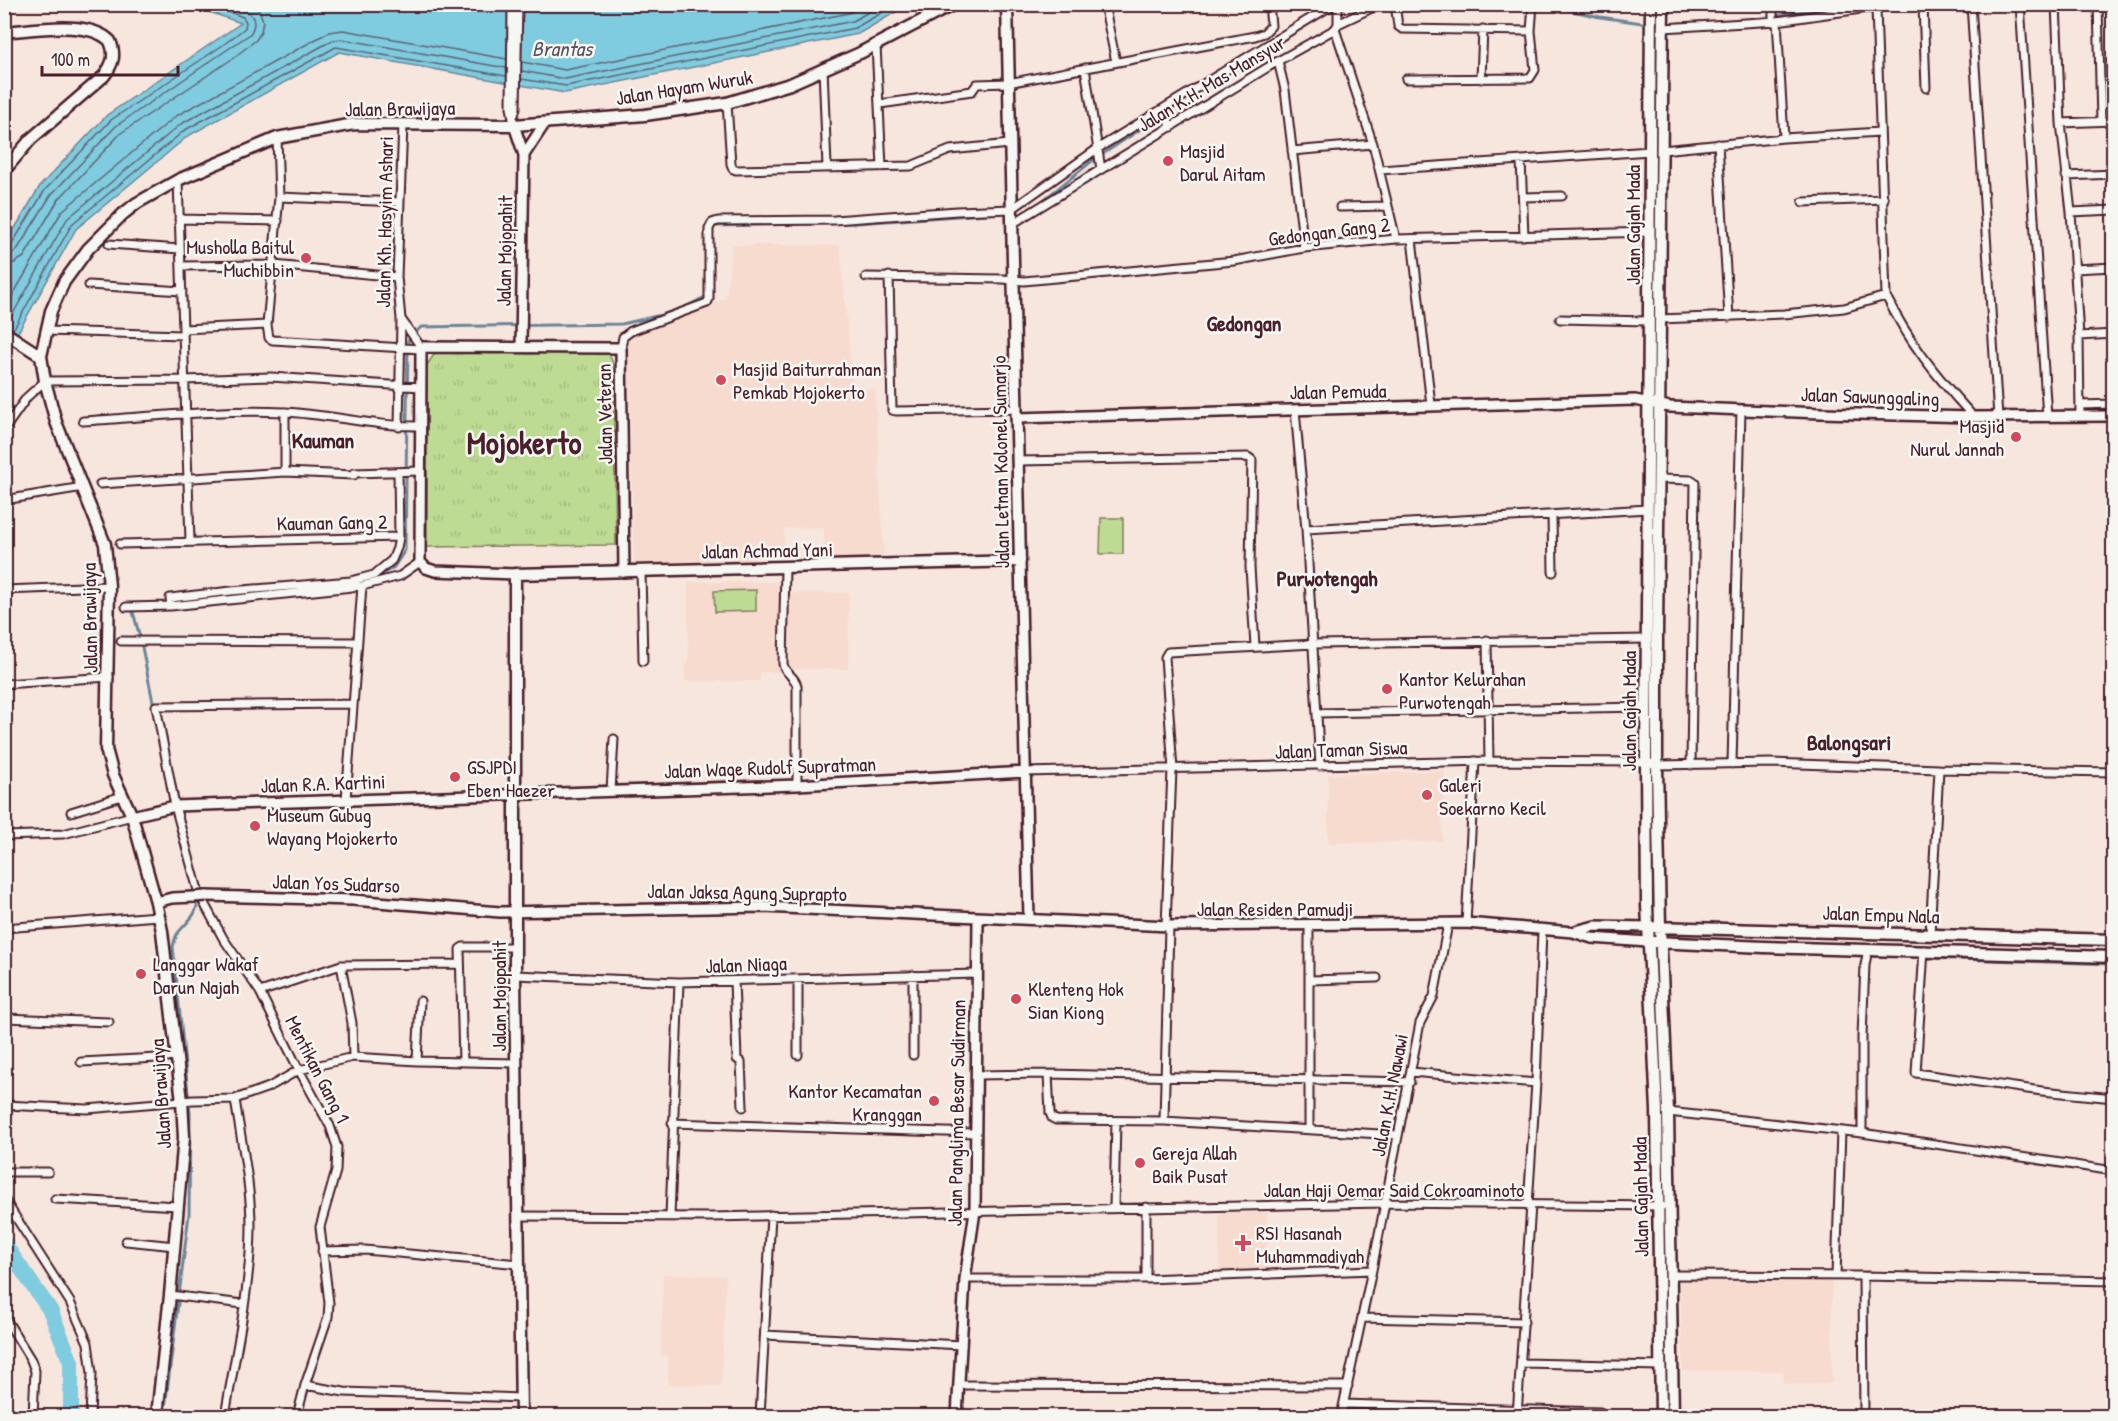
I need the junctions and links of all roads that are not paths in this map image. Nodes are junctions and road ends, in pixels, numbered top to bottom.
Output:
1 (512, 4) edge
2 (518, 4) edge
3 (954, 4) edge
4 (1006, 4) edge
5 (1104, 4) edge
6 (1269, 4) edge
7 (1336, 4) edge
8 (1380, 4) edge
9 (1395, 4) edge
10 (1533, 4) edge
11 (1651, 4) edge
12 (1663, 4) edge
13 (1773, 4) edge
14 (1896, 4) edge
15 (1923, 4) edge
16 (1971, 4) edge
17 (2020, 4) edge
18 (2056, 4) edge
19 (2098, 4) edge
20 (1876, 8) junction
21 (1774, 19) junction
22 (1336, 27) junction
23 (1663, 28) junction
24 (1483, 29) junction
25 (1531, 31) junction
26 (4, 32) edge
27 (876, 45) junction
28 (1278, 61) junction
29 (1116, 62) junction
30 (823, 68) junction
31 (1086, 68) junction
32 (1481, 79) junction
33 (1406, 80) dead end
34 (1008, 83) junction
35 (1926, 88) dead end
36 (880, 104) junction
37 (727, 106) junction
38 (1163, 113) junction
39 (513, 114) junction
40 (2102, 121) junction
41 (2114, 121) edge
42 (545, 123) junction
43 (2061, 123) junction
44 (403, 125) junction
45 (1172, 127) junction
46 (1880, 132) junction
47 (277, 138) junction
48 (1784, 138) junction
49 (1373, 144) junction
50 (1718, 144) junction
51 (1005, 145) junction
52 (1656, 150) junction
53 (1097, 151) junction
54 (1292, 151) junction
55 (524, 155) junction
56 (1521, 160) junction
57 (1101, 166) junction
58 (827, 167) junction
59 (882, 167) junction
60 (1380, 170) junction
61 (4, 171) edge
62 (2114, 174) edge
63 (2066, 176) junction
64 (178, 180) junction
65 (1562, 196) dead end
66 (279, 197) junction
67 (1523, 197) junction
68 (1884, 200) junction
69 (399, 202) junction
70 (1803, 202) dead end
71 (1388, 206) junction
72 (1340, 207) dead end
73 (1008, 210) junction
74 (2114, 210) edge
75 (2071, 212) junction
76 (179, 219) junction
77 (278, 221) junction
78 (1012, 224) junction
79 (1650, 232) junction
80 (1524, 236) junction
81 (1396, 239) junction
82 (1412, 239) junction
83 (108, 244) dead end
84 (1305, 248) junction
85 (180, 249) junction
86 (274, 265) junction
87 (181, 266) junction
88 (2114, 267) edge
89 (2074, 269) junction
90 (889, 276) junction
91 (397, 277) junction
92 (866, 277) dead end
93 (1013, 280) junction
94 (90, 285) dead end
95 (182, 291) junction
96 (1886, 296) junction
97 (1729, 317) junction
98 (401, 319) junction
99 (1560, 319) dead end
100 (1651, 320) junction
101 (267, 325) junction
102 (4, 332) edge
103 (46, 332) junction
104 (183, 332) junction
105 (2114, 334) edge
106 (2079, 336) junction
107 (413, 347) junction
108 (520, 347) junction
109 (621, 348) junction
110 (41, 356) junction
111 (184, 380) junction
112 (45, 381) junction
113 (404, 386) junction
114 (421, 387) junction
115 (1654, 403) junction
116 (2114, 404) edge
117 (1431, 405) junction
118 (2080, 405) junction
119 (1295, 410) junction
120 (1741, 410) junction
121 (285, 412) junction
122 (1017, 414) junction
123 (185, 415) junction
124 (2080, 416) junction
125 (2114, 416) edge
126 (1971, 417) junction
127 (1998, 417) junction
128 (2047, 417) junction
129 (83, 421) dead end
130 (403, 426) junction
131 (421, 426) junction
132 (4, 430) edge
133 (1018, 461) junction
134 (420, 471) junction
135 (285, 472) junction
136 (402, 472) junction
137 (1659, 479) junction
138 (188, 480) junction
139 (99, 484) dead end
140 (83, 487) junction
141 (4, 500) edge
142 (1648, 509) junction
143 (1552, 515) junction
144 (1306, 529) junction
145 (399, 537) junction
146 (190, 541) junction
147 (120, 544) dead end
148 (1020, 561) junction
149 (420, 562) junction
150 (785, 568) junction
151 (641, 571) junction
152 (624, 572) junction
153 (1553, 572) dead end
154 (515, 574) junction
155 (109, 586) junction
156 (362, 586) junction
157 (4, 590) edge
158 (232, 595) junction
159 (126, 607) dead end
160 (1646, 639) junction
161 (1487, 640) junction
162 (121, 641) dead end
163 (356, 642) junction
164 (1314, 644) junction
165 (1255, 646) junction
166 (643, 661) dead end
167 (108, 676) junction
168 (4, 684) edge
169 (352, 704) junction
170 (1646, 707) junction
171 (1488, 709) junction
172 (1317, 713) junction
173 (614, 739) dead end
174 (1475, 761) junction
175 (1489, 761) junction
176 (1646, 762) junction
177 (1732, 764) junction
178 (1658, 765) junction
179 (1691, 765) junction
180 (1320, 766) junction
181 (1172, 769) junction
182 (1939, 769) junction
183 (1025, 772) junction
184 (2114, 772) edge
185 (797, 784) junction
186 (611, 791) junction
187 (515, 795) junction
188 (122, 796) junction
189 (346, 800) junction
190 (173, 806) junction
191 (71, 812) dead end
192 (132, 816) junction
193 (4, 836) edge
194 (200, 895) junction
195 (156, 902) junction
196 (515, 912) junction
197 (158, 916) junction
198 (978, 918) junction
199 (1029, 919) junction
200 (1466, 923) junction
201 (1448, 924) junction
202 (1167, 926) junction
203 (1309, 926) junction
204 (1654, 927) junction
205 (4, 928) edge
206 (1542, 930) junction
207 (1573, 932) junction
208 (1930, 934) junction
209 (1977, 935) junction
210 (2114, 940) edge
211 (1648, 942) junction
212 (1660, 942) junction
213 (515, 947) junction
214 (1868, 949) junction
215 (1976, 952) junction
216 (1923, 953) junction
217 (2114, 957) edge
218 (459, 964) junction
219 (341, 965) junction
220 (977, 974) junction
221 (515, 975) junction
222 (913, 975) junction
223 (1377, 978) dead end
224 (798, 979) junction
225 (1310, 980) junction
226 (734, 981) junction
227 (679, 982) junction
228 (260, 992) junction
229 (420, 1001) dead end
230 (4, 1018) edge
231 (109, 1022) dead end
232 (798, 1055) dead end
233 (913, 1055) dead end
234 (177, 1057) junction
235 (353, 1057) junction
236 (417, 1061) junction
237 (81, 1062) dead end
238 (463, 1062) junction
239 (516, 1063) junction
240 (298, 1070) junction
241 (1411, 1071) junction
242 (1048, 1074) junction
243 (976, 1075) junction
244 (1165, 1078) junction
245 (1309, 1079) junction
246 (1410, 1082) junction
247 (1536, 1083) junction
248 (2114, 1098) edge
249 (235, 1099) junction
250 (187, 1101) junction
251 (4, 1105) edge
252 (743, 1107) dead end
253 (1668, 1112) junction
254 (1116, 1121) junction
255 (1164, 1121) junction
256 (672, 1123) junction
257 (1309, 1129) junction
258 (1841, 1131) junction
259 (975, 1133) junction
260 (1862, 1133) junction
261 (1397, 1135) junction
262 (2114, 1171) edge
263 (4, 1172) edge
264 (48, 1172) dead end
265 (4, 1199) edge
266 (56, 1199) dead end
267 (1384, 1203) junction
268 (1530, 1205) junction
269 (178, 1206) junction
270 (1664, 1206) junction
271 (1146, 1207) junction
272 (1114, 1208) junction
273 (975, 1211) junction
274 (771, 1215) junction
275 (519, 1216) junction
276 (670, 1217) junction
277 (126, 1241) dead end
278 (175, 1246) junction
279 (322, 1251) junction
280 (519, 1264) junction
281 (1372, 1270) junction
282 (1670, 1275) junction
283 (1836, 1276) junction
284 (1863, 1276) junction
285 (965, 1279) junction
286 (1146, 1279) junction
287 (2114, 1281) edge
288 (1665, 1289) junction
289 (174, 1295) junction
290 (243, 1304) junction
291 (4, 1316) edge
292 (1362, 1317) junction
293 (1524, 1322) junction
294 (765, 1335) junction
295 (962, 1345) junction
296 (1522, 1363) junction
297 (1661, 1366) junction
298 (305, 1385) junction
299 (960, 1385) junction
300 (1348, 1386) junction
301 (520, 1398) junction
302 (1344, 1404) junction
303 (1600, 1412) dead end
304 (1517, 1413) edge
305 (33, 1416) edge
306 (90, 1416) edge
307 (157, 1416) edge
308 (225, 1416) edge
309 (297, 1416) edge
310 (521, 1416) edge
311 (760, 1416) edge
312 (957, 1416) edge
313 (1341, 1416) edge
314 (1661, 1416) edge
315 (1673, 1416) edge
316 (1864, 1416) edge

1 - 39 street
2 - 39 street
3 - 27 main road, Jalan Hayam Wuruk
4 - 34 main road, Jalan Letnan Kolonel Sumarjo
5 - 29 street
6 - 29 street
7 - 22 street
7 - 38 street
8 - 22 street, Jalan K.H. Mas Mansyur
9 - 24 street
10 - 25 street
11 - 52 main road, Jalan Gajah Mada
12 - 23 main road, Jalan Gajah Mada
13 - 21 street
14 - 20 street
15 - 35 street
16 - 127 street
17 - 128 street
18 - 43 street
19 - 40 street
20 - 21 street
20 - 46 street
21 - 23 street
21 - 48 street
22 - 28 street, Jalan K.H. Mas Mansyur
22 - 49 street
23 - 52 main road, Jalan Gajah Mada
24 - 25 street
24 - 32 street
25 - 32 street
26 - 61 main road
27 - 30 main road, Jalan Hayam Wuruk
27 - 36 street
28 - 45 street, Jalan K.H. Mas Mansyur
28 - 54 street
29 - 31 street
30 - 37 main road, Jalan Hayam Wuruk
30 - 58 street
31 - 34 street
31 - 53 street
32 - 33 street
34 - 36 street
34 - 51 main road, Jalan Letnan Kolonel Sumarjo
36 - 59 street
37 - 42 main road, Jalan Hayam Wuruk
37 - 58 street
38 - 45 street
38 - 53 street
39 - 42 main road, Jalan Brawijaya
39 - 44 main road, Jalan Brawijaya
39 - 55 street, Jalan Mojopahit
40 - 41 street
40 - 43 street
42 - 55 street
43 - 63 street
44 - 47 main road, Jalan Brawijaya
44 - 69 street, Jalan Kh. Hasyim Ashari
45 - 57 street, Jalan K.H. Mas Mansyur
46 - 48 street
46 - 68 street
47 - 64 main road, Jalan Brawijaya
47 - 66 street
48 - 50 street
49 - 54 street
49 - 60 street
50 - 52 street
50 - 97 street
51 - 59 street
51 - 73 main road, Jalan Letnan Kolonel Sumarjo
52 - 56 street
52 - 79 main road, Jalan Gajah Mada
52 - 100 main road, Jalan Gajah Mada
53 - 57 street
53 - 73 street
54 - 84 street
55 - 108 street, Jalan Mojopahit
56 - 60 street
56 - 67 street
57 - 78 street, Jalan K.H. Mas Mansyur
58 - 59 street
60 - 71 street
62 - 63 street
63 - 75 street
64 - 76 street
64 - 103 main road, Jalan Brawijaya
65 - 67 street
66 - 69 street
66 - 77 street
67 - 80 street
68 - 70 street
68 - 96 street
69 - 91 street, Jalan Kh. Hasyim Ashari
71 - 72 street
71 - 81 street
73 - 78 main road, Jalan Letnan Kolonel Sumarjo
73 - 109 street
74 - 75 street
75 - 89 street
76 - 77 street
76 - 85 street
77 - 86 street
78 - 93 main road, Jalan Letnan Kolonel Sumarjo
79 - 80 street, Gedongan Gang 2
79 - 100 main road, Jalan Gajah Mada
80 - 82 street, Gedongan Gang 2
81 - 82 street, Gedongan Gang 2
81 - 84 street, Gedongan Gang 2
82 - 117 street
83 - 85 street
84 - 93 street, Gedongan Gang 2
85 - 87 street
86 - 87 street
86 - 91 street
86 - 101 street
87 - 95 street
88 - 89 street
89 - 106 street
90 - 92 street, Gedongan Gang 2
90 - 93 street, Gedongan Gang 2
90 - 122 street
91 - 98 street, Jalan Kh. Hasyim Ashari
93 - 122 main road, Jalan Letnan Kolonel Sumarjo
94 - 95 street
95 - 104 street
96 - 97 street
96 - 126 street
97 - 100 street
98 - 107 street, Jalan Kh. Hasyim Ashari
98 - 107 street
99 - 100 street
100 - 115 main road, Jalan Gajah Mada
101 - 104 street
101 - 107 street
102 - 110 main road
103 - 104 street
103 - 110 main road, Jalan Brawijaya
104 - 111 street
105 - 106 street
106 - 118 street
107 - 108 street, Jalan Veteran
107 - 113 street, Jalan Kh. Hasyim Ashari
107 - 114 street
108 - 109 street, Jalan Veteran
109 - 152 street, Jalan Veteran
110 - 112 main road, Jalan Brawijaya
111 - 112 street
111 - 113 street
111 - 123 street
112 - 132 street
112 - 140 main road, Jalan Brawijaya
113 - 114 street
113 - 130 street, Jalan Kh. Hasyim Ashari
114 - 131 street
115 - 117 street, Jalan Pemuda
115 - 120 street, Jalan Sawunggaling
115 - 137 main road, Jalan Gajah Mada
115 - 142 main road, Jalan Gajah Mada
116 - 118 street
117 - 119 street, Jalan Pemuda
118 - 124 street
119 - 122 street, Jalan Pemuda
119 - 144 street
120 - 126 street, Jalan Sawunggaling
120 - 177 street
121 - 123 street
121 - 130 street
121 - 135 street
122 - 133 main road, Jalan Letnan Kolonel Sumarjo
123 - 129 street
123 - 138 street
124 - 125 street, Jalan Sawunggaling
124 - 128 street, Jalan Sawunggaling
126 - 127 street, Jalan Sawunggaling
127 - 128 street, Jalan Sawunggaling
130 - 131 street
131 - 134 street
133 - 148 main road, Jalan Letnan Kolonel Sumarjo
133 - 165 street
134 - 136 street
134 - 149 street
135 - 136 street
135 - 138 street
136 - 145 street
137 - 178 main road, Jalan Gajah Mada
137 - 179 street
138 - 139 street
138 - 146 street
140 - 141 street
140 - 155 main road, Jalan Brawijaya
142 - 143 street
142 - 160 main road, Jalan Gajah Mada
143 - 144 street
143 - 153 street
144 - 164 street
145 - 146 street, Kauman Gang 2
145 - 158 street, Kauman Gang 2
146 - 147 street, Kauman Gang 2
148 - 150 main road, Jalan Achmad Yani
148 - 183 street, Jalan Letnan Kolonel Sumarjo
149 - 154 street
149 - 156 street
150 - 151 main road, Jalan Achmad Yani
150 - 185 street
151 - 152 main road, Jalan Achmad Yani
151 - 166 street
152 - 154 main road, Jalan Achmad Yani
154 - 187 main road, Jalan Mojopahit
155 - 157 street
155 - 167 main road, Jalan Brawijaya
156 - 158 street
156 - 163 street
158 - 159 street, Kauman Gang 2
160 - 161 street
160 - 170 main road, Jalan Gajah Mada
161 - 164 street
161 - 171 street
162 - 163 street
163 - 169 street
164 - 165 street
164 - 172 street
165 - 181 street
167 - 168 street
167 - 188 main road, Jalan Brawijaya
169 - 189 street
169 - 190 street, Mentikan Gang 1
170 - 171 street
170 - 176 main road, Jalan Gajah Mada
171 - 172 street
171 - 175 street
172 - 180 street
173 - 186 street
174 - 175 street, Jalan Taman Siswa
174 - 180 street, Jalan Taman Siswa
174 - 200 street
175 - 176 street, Jalan Taman Siswa
176 - 178 street, Jalan Taman Siswa
176 - 204 main road, Jalan Gajah Mada
177 - 179 street, Jalan Taman Siswa
177 - 182 street, Jalan Taman Siswa
178 - 179 street, Jalan Taman Siswa
178 - 204 main road, Jalan Gajah Mada
180 - 181 street, Jalan Taman Siswa
181 - 183 street, Jalan Taman Siswa
181 - 202 street
182 - 184 street, Jalan Taman Siswa
182 - 208 street
183 - 185 street, Jalan Wage Rudolf Supratman
183 - 199 street, Jalan Letnan Kolonel Sumarjo
185 - 186 street, Jalan Wage Rudolf Supratman
186 - 187 street, Jalan Wage Rudolf Supratman
187 - 189 street, Jalan R.A. Kartini
187 - 196 main road, Jalan Mojopahit
188 - 191 street
188 - 192 main road, Jalan Brawijaya
189 - 190 street, Jalan R.A. Kartini
190 - 192 street, Jalan R.A. Kartini
190 - 194 street, Mentikan Gang 1
192 - 193 street
192 - 195 main road, Jalan Brawijaya
194 - 195 street, Jalan Yos Sudarso
194 - 196 street, Jalan Yos Sudarso
194 - 228 street, Mentikan Gang 1
195 - 197 main road, Jalan Brawijaya
196 - 198 street, Jalan Jaksa Agung Suprapto
196 - 213 main road, Jalan Mojopahit
197 - 205 street
197 - 234 main road, Jalan Brawijaya
198 - 199 street, Jalan Residen Pamudji
198 - 220 street, Jalan Panglima Besar Sudirman
199 - 202 street, Jalan Residen Pamudji
200 - 201 street, Jalan Residen Pamudji
200 - 206 street, Jalan Residen Pamudji
201 - 203 street, Jalan Residen Pamudji
201 - 241 street, Jalan K.H. Nawawi
202 - 203 street, Jalan Residen Pamudji
202 - 244 street
203 - 225 street
204 - 207 street, Jalan Residen Pamudji
204 - 208 main road, Jalan Empu Nala
204 - 211 main road, Jalan Gajah Mada
204 - 212 main road, Jalan Gajah Mada
206 - 207 street, Jalan Residen Pamudji
206 - 247 street
207 - 211 street, Jalan Residen Pamudji
208 - 209 main road, Jalan Empu Nala
209 - 210 main road, Jalan Empu Nala
209 - 215 main road
211 - 212 main road, Jalan Residen Pamudji
211 - 270 main road, Jalan Gajah Mada
212 - 214 main road, Jalan Empu Nala
212 - 253 main road, Jalan Gajah Mada
213 - 218 street
213 - 221 main road, Jalan Mojopahit
214 - 216 main road, Jalan Empu Nala
214 - 260 street
215 - 216 main road, Jalan Empu Nala
215 - 217 main road, Jalan Empu Nala
216 - 248 street
218 - 219 street
218 - 238 street
219 - 228 street
219 - 235 street
220 - 222 street, Jalan Niaga
220 - 243 street, Jalan Panglima Besar Sudirman
221 - 227 street, Jalan Niaga
221 - 239 main road, Jalan Mojopahit
222 - 224 street, Jalan Niaga
222 - 233 street
223 - 225 street
224 - 226 street, Jalan Niaga
224 - 232 street
225 - 245 street
226 - 227 street, Jalan Niaga
226 - 252 street
227 - 256 street
228 - 240 street, Mentikan Gang 1
229 - 236 street
230 - 231 street
234 - 237 street
234 - 250 main road, Jalan Brawijaya
235 - 236 street
235 - 240 street
236 - 238 street
238 - 239 street
239 - 275 main road, Jalan Mojopahit
240 - 249 street
240 - 279 street, Mentikan Gang 1
241 - 246 street, Jalan K.H. Nawawi
241 - 247 street
242 - 243 street
242 - 244 street
242 - 254 street
243 - 259 street, Jalan Panglima Besar Sudirman
244 - 245 street
244 - 255 street
245 - 246 street
245 - 257 street
246 - 261 street, Jalan K.H. Nawawi
247 - 268 street
249 - 250 street
249 - 290 street
250 - 251 street
250 - 269 main road, Jalan Brawijaya
253 - 258 street
253 - 270 main road, Jalan Gajah Mada
254 - 255 street
254 - 272 street
255 - 257 street
256 - 259 street
256 - 276 street
257 - 261 street
258 - 260 street
258 - 283 street
259 - 273 street, Jalan Panglima Besar Sudirman
260 - 262 street
261 - 267 street, Jalan K.H. Nawawi
263 - 264 street
265 - 306 street
266 - 269 street
267 - 268 street, Jalan Haji Oemar Said Cokroaminoto
267 - 271 street, Jalan Haji Oemar Said Cokroaminoto
267 - 281 street, Jalan K.H. Nawawi
268 - 270 street, Jalan Haji Oemar Said Cokroaminoto
268 - 293 street
269 - 278 main road, Jalan Brawijaya
270 - 282 main road, Jalan Gajah Mada
270 - 288 main road, Jalan Gajah Mada
271 - 272 street, Jalan Haji Oemar Said Cokroaminoto
271 - 286 street
272 - 273 street, Jalan Haji Oemar Said Cokroaminoto
273 - 274 street, Jalan Haji Oemar Said Cokroaminoto
273 - 285 street, Jalan Panglima Besar Sudirman
274 - 276 street, Jalan Haji Oemar Said Cokroaminoto
274 - 294 street
275 - 276 street, Jalan Haji Oemar Said Cokroaminoto
275 - 280 main road, Jalan Mojopahit
277 - 278 street
278 - 289 main road, Jalan Brawijaya
279 - 280 street
279 - 298 street, Mentikan Gang 1
280 - 301 main road, Jalan Mojopahit
281 - 286 street
281 - 292 street, Jalan K.H. Nawawi
282 - 283 street
282 - 288 main road, Jalan Gajah Mada
283 - 284 street
284 - 287 street
284 - 316 street
285 - 286 street
285 - 295 street, Jalan Panglima Besar Sudirman
288 - 297 main road, Jalan Gajah Mada
288 - 315 main road, Jalan Gajah Mada
289 - 290 street
289 - 307 main road, Jalan Brawijaya
290 - 308 street
291 - 305 street
292 - 293 street
292 - 300 street, Jalan K.H. Nawawi
293 - 296 street
294 - 295 street
294 - 311 street
295 - 299 street, Jalan Panglima Besar Sudirman
296 - 297 street
296 - 304 street
297 - 314 main road, Jalan Gajah Mada
298 - 301 street
298 - 309 street, Mentikan Gang 1
299 - 300 street
299 - 312 street, Jalan Panglima Besar Sudirman
300 - 302 street, Jalan K.H. Nawawi
301 - 310 main road, Jalan Mojopahit
302 - 304 street
302 - 313 street, Jalan K.H. Nawawi
303 - 304 street

